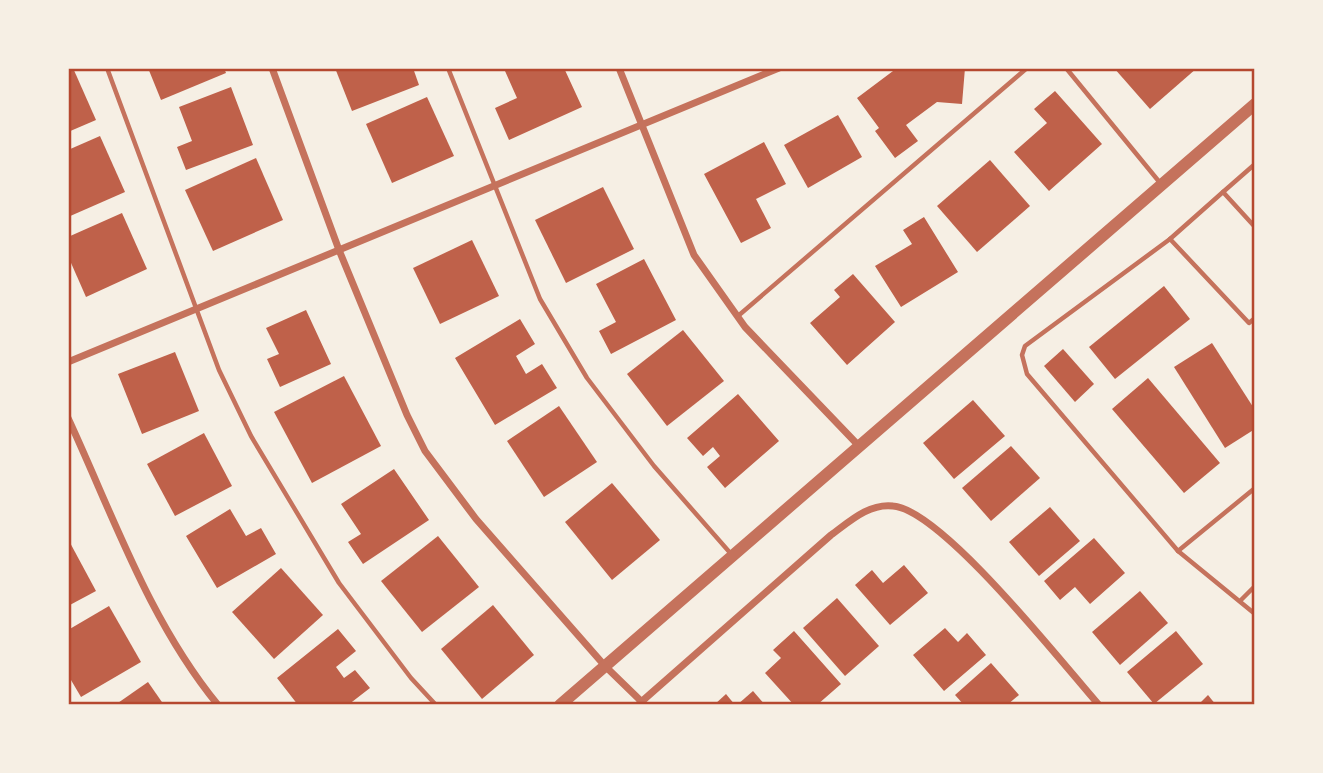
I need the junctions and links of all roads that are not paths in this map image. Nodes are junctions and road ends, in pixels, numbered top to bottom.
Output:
1 (107, 68) edge
2 (272, 68) edge
3 (448, 68) edge
4 (619, 68) edge
5 (779, 68) edge
6 (1027, 68) edge
7 (1066, 68) edge
8 (1255, 104) edge
9 (641, 125) junction
10 (1255, 164) edge
11 (1161, 185) junction
12 (494, 186) junction
13 (1223, 192) junction
14 (1255, 227) edge
15 (1170, 239) junction
16 (339, 250) junction
17 (196, 309) junction
18 (737, 317) junction
19 (1255, 318) edge
20 (68, 362) edge
21 (68, 418) edge
22 (859, 446) junction
23 (1255, 488) edge
24 (1178, 551) junction
25 (732, 556) junction
26 (1255, 586) edge
27 (1241, 600) junction
28 (1255, 614) edge
29 (605, 666) junction
30 (640, 703) edge
31 (218, 705) edge
32 (436, 705) edge
33 (560, 705) edge
34 (1099, 705) edge

1 - 17 lane
2 - 16 street
3 - 12 lane
4 - 9 street
5 - 9 street
6 - 18 lane
7 - 11 lane
8 - 11 street
9 - 12 street
9 - 18 street
10 - 13 lane
11 - 22 street
12 - 16 street
12 - 25 lane
13 - 14 lane
13 - 15 lane
15 - 19 lane
15 - 24 lane
16 - 17 street
16 - 29 street
17 - 20 street
17 - 32 lane
18 - 22 street
21 - 31 street
22 - 25 street
23 - 24 lane
24 - 27 lane
25 - 29 street
26 - 27 lane
27 - 28 lane
29 - 30 street
29 - 33 street
30 - 34 street

